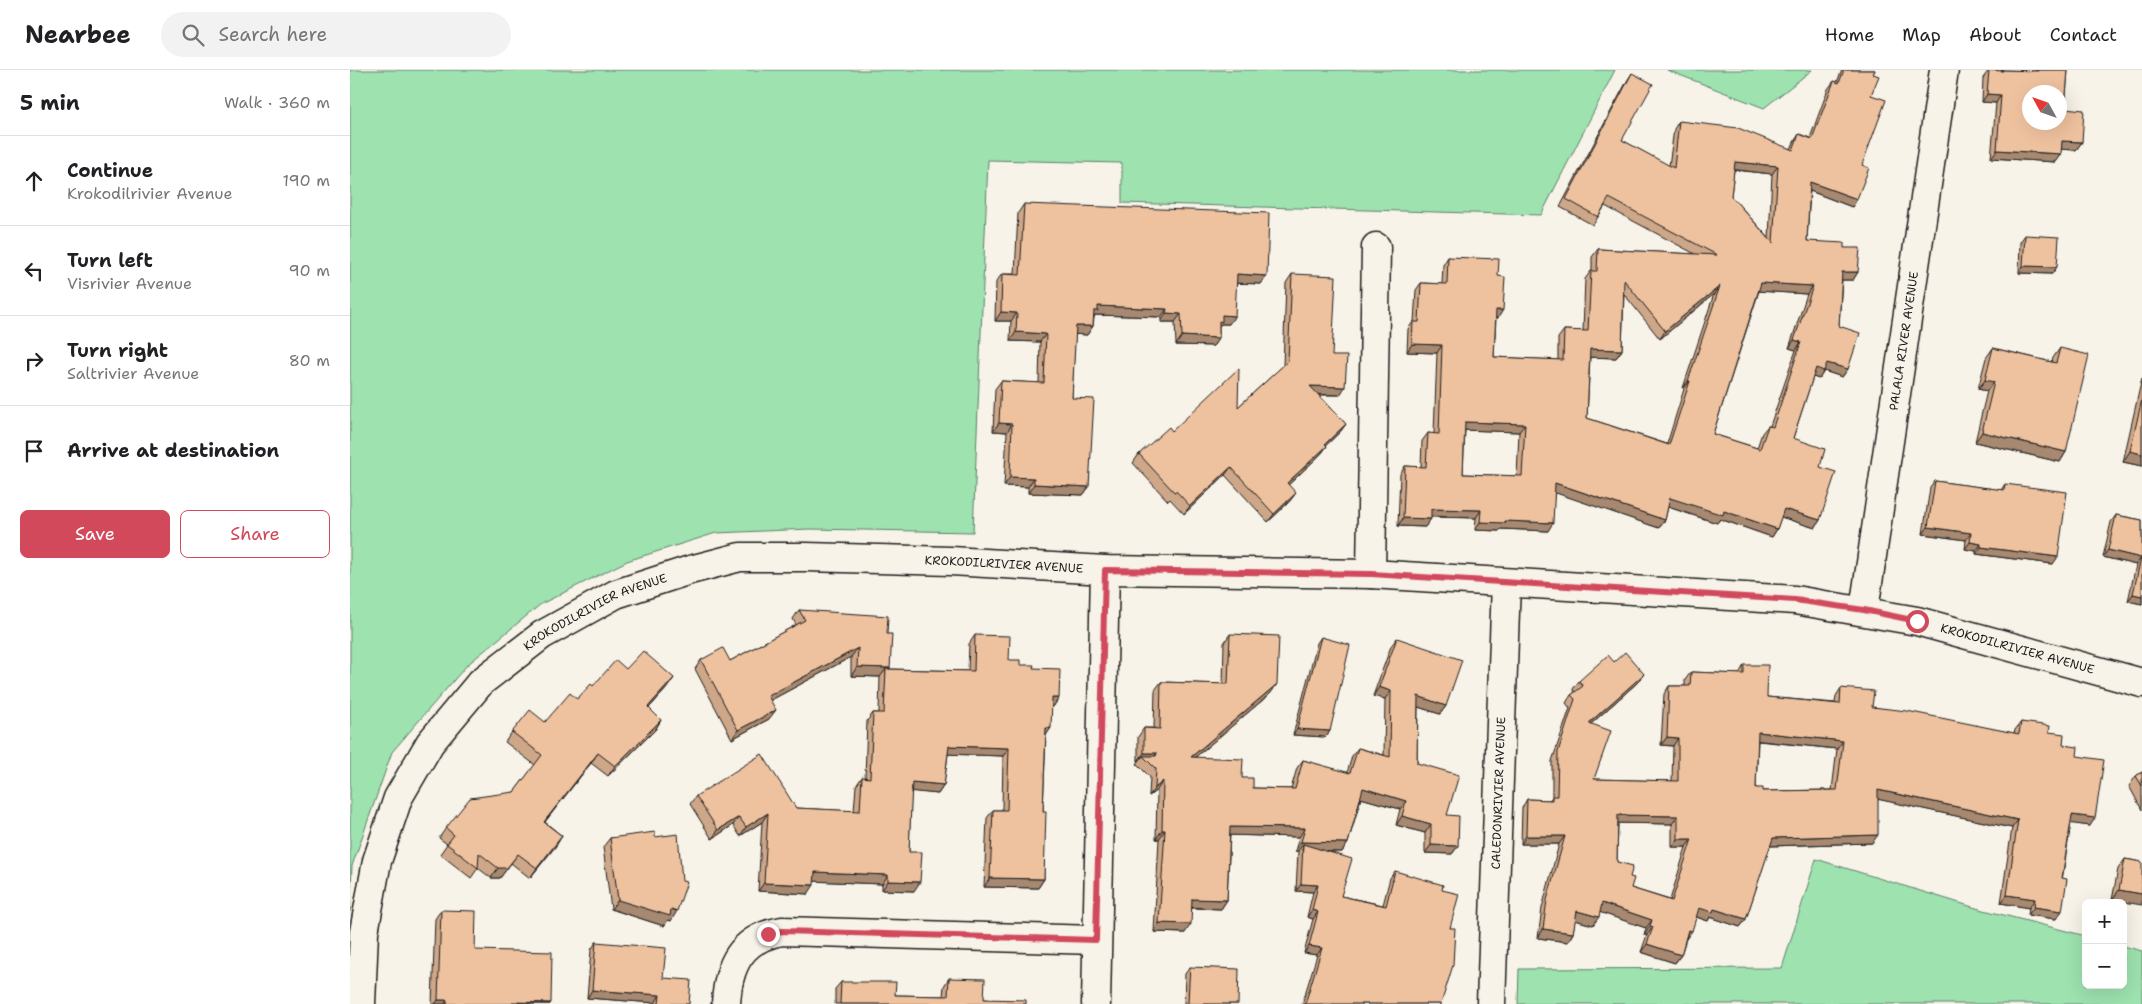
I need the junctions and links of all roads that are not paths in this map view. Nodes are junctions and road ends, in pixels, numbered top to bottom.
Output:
1 (1944, 70) edge
2 (1376, 247) dead end
3 (1105, 570) junction
4 (1371, 574) junction
5 (1506, 583) junction
6 (1864, 610) junction
7 (2142, 683) edge
8 (1096, 940) junction
9 (361, 1004) edge
10 (726, 1004) edge
11 (1096, 1004) edge
12 (1491, 1004) edge

1 - 6 street, PALALA RIVER AVENUE
2 - 4 street
3 - 4 street, KROKODILRIVIER AVENUE
3 - 8 street
3 - 9 street, KROKODILRIVIER AVENUE
4 - 5 street, KROKODILRIVIER AVENUE
5 - 6 street, KROKODILRIVIER AVENUE
5 - 12 street, CALEDONRIVIER AVENUE
6 - 7 street, KROKODILRIVIER AVENUE
8 - 10 street
8 - 11 street

